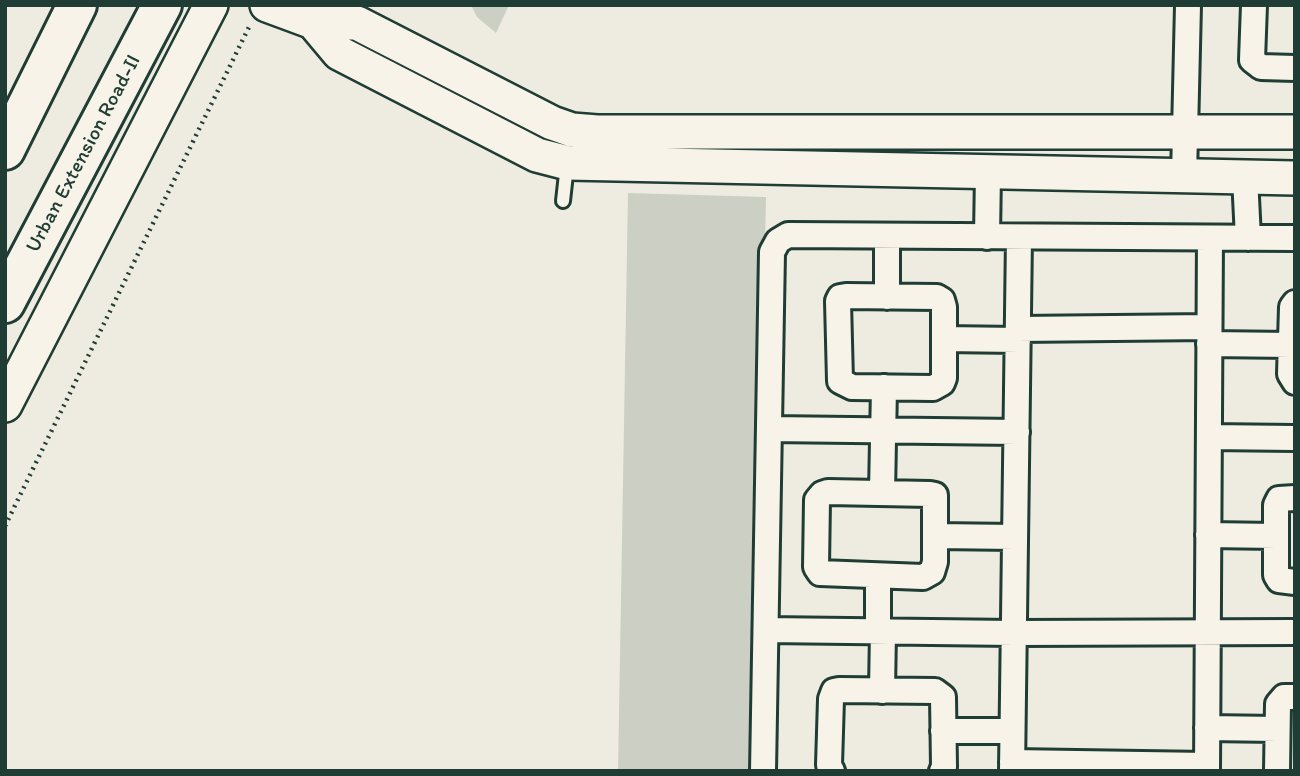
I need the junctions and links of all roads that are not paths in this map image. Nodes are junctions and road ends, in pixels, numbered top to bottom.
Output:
1 (77, 5) edge
2 (162, 5) edge
3 (211, 5) edge
4 (1188, 5) edge
5 (1254, 5) edge
6 (269, 9) edge
7 (1295, 68) edge
8 (1185, 132) junction
9 (1295, 132) edge
10 (570, 146) junction
11 (5, 150) edge
12 (988, 172) junction
13 (1184, 176) junction
14 (1245, 177) junction
15 (1295, 178) edge
16 (564, 201) dead end
17 (887, 236) junction
18 (987, 237) junction
19 (1019, 237) junction
20 (1210, 238) junction
21 (1248, 238) junction
22 (1295, 238) edge
23 (887, 297) junction
24 (5, 303) edge
25 (1295, 303) edge
26 (1018, 335) junction
27 (1209, 335) junction
28 (944, 339) junction
29 (1291, 345) junction
30 (1295, 382) edge
31 (884, 387) junction
32 (5, 405) edge
33 (769, 429) junction
34 (884, 430) junction
35 (1017, 432) junction
36 (1209, 437) junction
37 (1295, 438) edge
38 (882, 493) junction
39 (1295, 498) edge
40 (1208, 535) junction
41 (936, 536) junction
42 (1276, 536) junction
43 (1015, 537) junction
44 (878, 576) junction
45 (1295, 582) edge
46 (766, 630) junction
47 (881, 631) junction
48 (1208, 631) junction
49 (1295, 632) edge
50 (1014, 633) junction
51 (882, 691) junction
52 (1295, 697) edge
53 (1207, 728) junction
54 (1277, 729) junction
55 (943, 731) junction
56 (1013, 731) junction
57 (1012, 766) edge
58 (1207, 768) edge
59 (764, 771) edge
60 (832, 771) edge
61 (942, 771) edge
62 (1276, 771) edge

1 - 11 highway
2 - 24 highway, Urban Extension Road-II
3 - 32 street
4 - 8 street
5 - 7 street
6 - 10 street
8 - 9 street
8 - 10 street
8 - 13 street
10 - 12 street
10 - 16 lane
12 - 13 street
12 - 18 street
13 - 14 street
14 - 15 street
14 - 21 street
17 - 18 street
17 - 23 street
17 - 33 street
18 - 19 street
19 - 20 street
19 - 26 street
20 - 21 street
20 - 27 street
21 - 22 street
23 - 28 street
23 - 31 street
25 - 29 street
26 - 27 street
26 - 28 street
26 - 35 street
27 - 29 street
27 - 36 street
28 - 31 street
29 - 30 street
31 - 34 street
33 - 34 street
33 - 46 street
34 - 35 street
34 - 38 street
35 - 43 street
36 - 37 street
36 - 40 street
38 - 41 street
38 - 44 street
39 - 42 street
40 - 42 street
40 - 48 street
41 - 43 street
41 - 44 street
42 - 45 street
43 - 50 street
44 - 47 street
46 - 47 street
46 - 59 street
47 - 50 street
47 - 51 street
48 - 49 street
48 - 50 street
48 - 53 street
50 - 56 street
51 - 55 street
51 - 60 street
52 - 54 street
53 - 54 street
53 - 58 street
54 - 62 street
55 - 56 street
55 - 61 street
56 - 57 street
57 - 58 street

